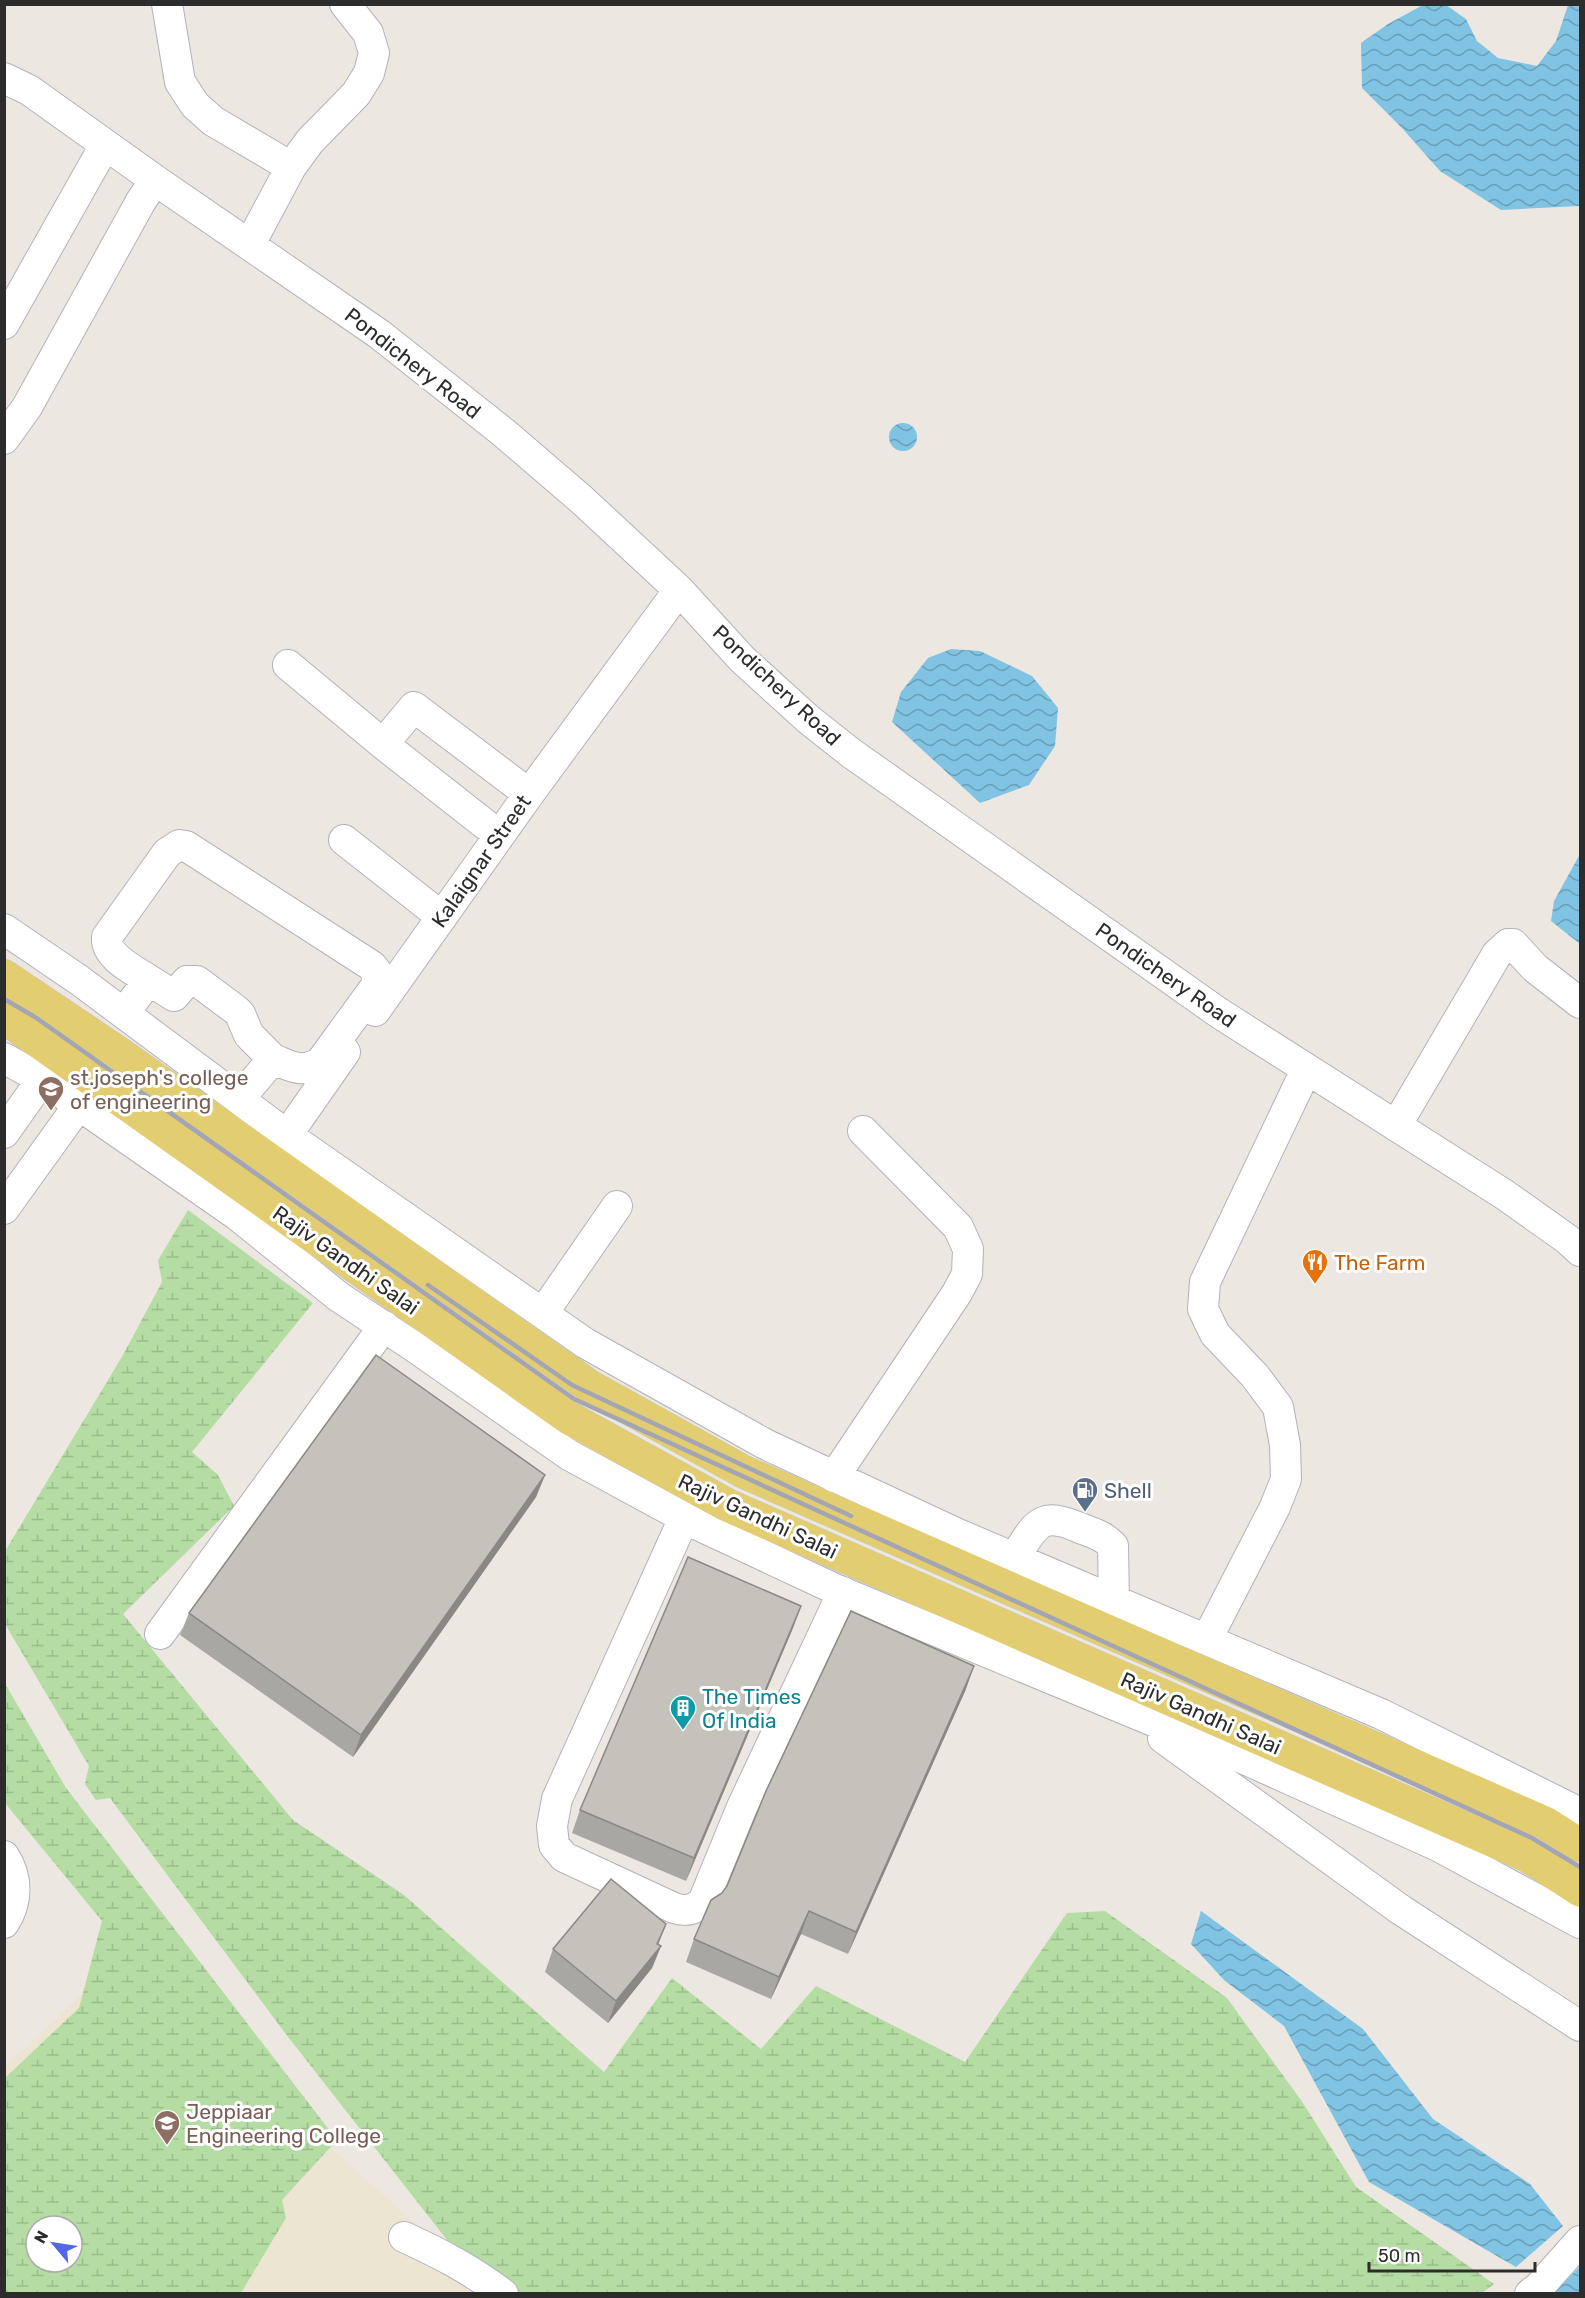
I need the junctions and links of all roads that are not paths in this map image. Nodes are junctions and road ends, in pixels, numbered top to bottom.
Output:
1 (167, 4) edge
2 (345, 4) edge
3 (4, 78) edge
4 (105, 145) junction
5 (291, 167) junction
6 (155, 180) junction
7 (250, 244) junction
8 (4, 324) edge
9 (4, 439) edge
10 (679, 590) junction
11 (288, 665) dead end
12 (383, 744) junction
13 (529, 794) junction
14 (486, 825) dead end
15 (344, 840) dead end
16 (442, 917) junction
17 (4, 929) edge
18 (4, 976) edge
19 (148, 980) junction
20 (1581, 1003) edge
21 (124, 1013) junction
22 (4, 1017) edge
23 (79, 1027) junction
24 (117, 1052) junction
25 (4, 1058) edge
26 (273, 1059) junction
27 (51, 1068) junction
28 (1306, 1070) junction
29 (88, 1094) junction
30 (239, 1099) junction
31 (194, 1107) junction
32 (1396, 1126) junction
33 (863, 1131) dead end
34 (4, 1132) edge
35 (287, 1135) junction
36 (170, 1136) junction
37 (617, 1206) dead end
38 (4, 1209) edge
39 (1581, 1251) edge
40 (543, 1313) junction
41 (384, 1326) junction
42 (834, 1477) junction
43 (684, 1518) junction
44 (1014, 1558) junction
45 (843, 1592) junction
46 (1114, 1600) junction
47 (160, 1634) dead end
48 (1207, 1639) junction
49 (1120, 1707) junction
50 (1276, 1760) junction
51 (1581, 1814) edge
52 (1581, 1845) edge
53 (4, 1856) edge
54 (1581, 1890) edge
55 (4, 1923) edge
56 (1581, 1923) edge
57 (1581, 2026) edge
58 (404, 2237) dead end
59 (1581, 2241) edge
60 (503, 2294) edge
61 (1530, 2294) edge

1 - 5 street
2 - 5 street
3 - 4 street, Pondichery Road
4 - 6 street, Pondichery Road
4 - 8 street
5 - 7 street
6 - 7 street, Pondichery Road
6 - 9 street
7 - 10 street, Pondichery Road
10 - 13 street, Kalaignar Street
10 - 28 street, Pondichery Road
11 - 12 street
12 - 13 street
12 - 14 street
13 - 16 street, Kalaignar Street
15 - 16 street
16 - 35 street, Kalaignar Street
17 - 21 street
18 - 23 main road, Rajiv Gandhi Salai
19 - 21 street
19 - 26 street
19 - 26 street
20 - 32 street
21 - 30 street
22 - 27 main road, Rajiv Gandhi Salai
23 - 24 main road, Rajiv Gandhi Salai
23 - 27 street
24 - 29 street
24 - 31 main road, Rajiv Gandhi Salai
25 - 27 street
26 - 30 street
27 - 29 main road, Rajiv Gandhi Salai
27 - 34 street
28 - 32 street, Pondichery Road
28 - 48 street
29 - 36 main road, Rajiv Gandhi Salai
29 - 38 street
29 - 41 street
30 - 35 street
31 - 36 main road
31 - 52 main road, Rajiv Gandhi Salai
32 - 39 street, Pondichery Road
33 - 42 street
35 - 40 street
36 - 50 main road, Rajiv Gandhi Salai
37 - 40 street
40 - 42 street
41 - 43 street
41 - 47 street
42 - 44 street
43 - 45 street
43 - 45 street
44 - 46 street
44 - 46 street
45 - 49 street
46 - 48 street
48 - 51 street
49 - 50 street
49 - 57 street
50 - 54 main road, Rajiv Gandhi Salai
50 - 56 street
53 - 55 street
58 - 60 street
59 - 61 street

